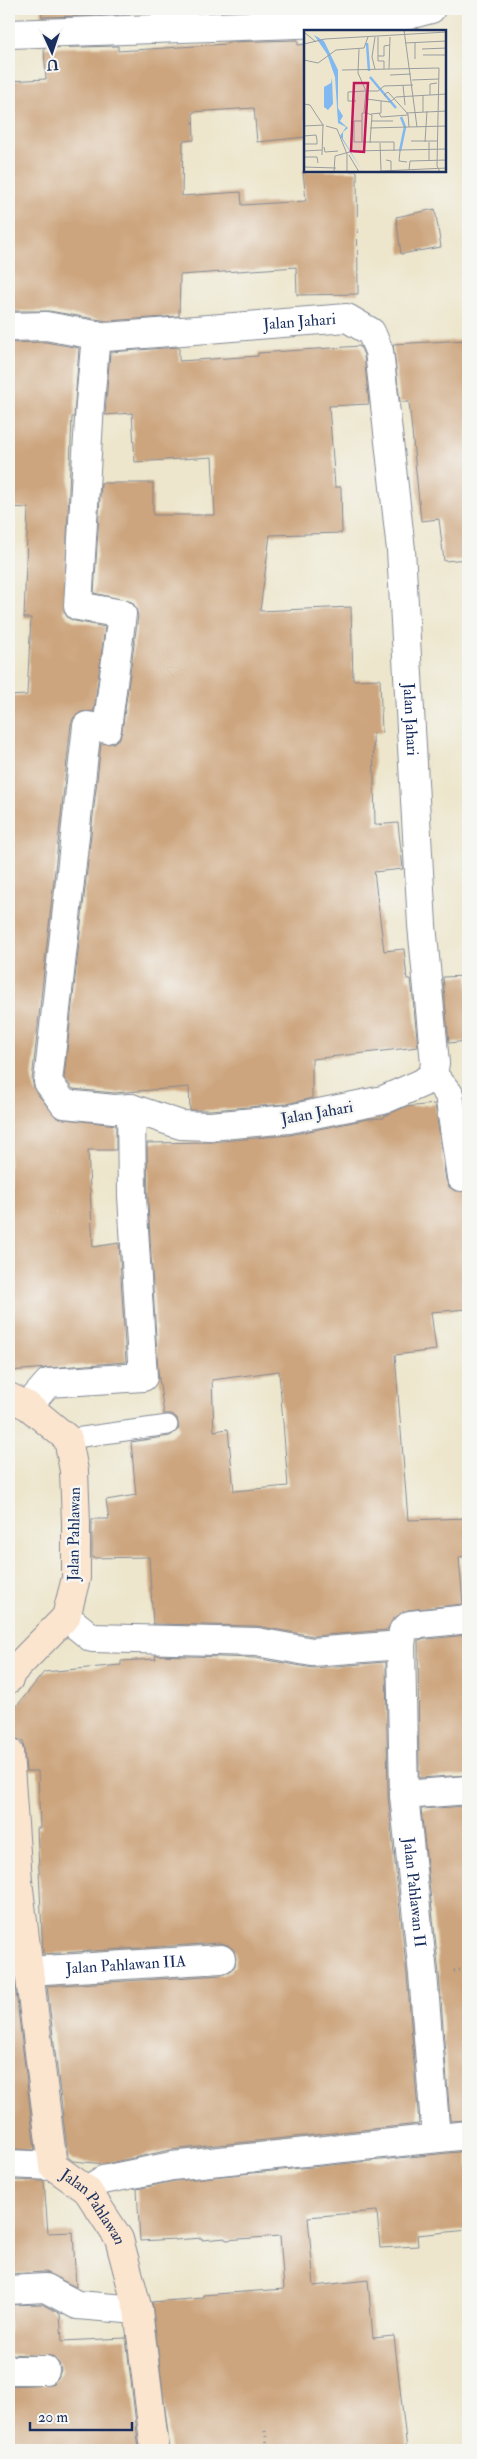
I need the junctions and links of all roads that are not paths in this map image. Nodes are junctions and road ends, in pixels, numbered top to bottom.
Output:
1 (430, 9) edge
2 (353, 27) edge
3 (9, 34) edge
4 (9, 327) edge
5 (96, 335) junction
6 (433, 1075) junction
7 (131, 1108) junction
8 (462, 1177) dead end
9 (18, 1401) edge
10 (168, 1424) dead end
11 (68, 1439) junction
12 (66, 1617) junction
13 (468, 1619) edge
14 (401, 1645) junction
15 (9, 1679) edge
16 (9, 1752) edge
17 (468, 1790) edge
18 (404, 1795) junction
19 (14, 1881) edge
20 (221, 1959) dead end
21 (28, 1971) junction
22 (468, 2135) edge
23 (436, 2138) junction
24 (9, 2164) edge
25 (53, 2166) junction
26 (87, 2190) junction
27 (9, 2290) edge
28 (138, 2310) junction
29 (9, 2370) edge
30 (45, 2370) dead end
31 (156, 2450) edge

1 - 2 street
2 - 3 street
4 - 5 street, Jalan Jahari
5 - 6 street, Jalan Jahari
5 - 7 street, Jalan Jahari
6 - 7 street, Jalan Jahari
6 - 8 street
7 - 9 street
9 - 11 street
10 - 11 lane
11 - 12 street, Jalan Pahlawan
12 - 14 street
12 - 15 street
13 - 14 street
14 - 18 street, Jalan Pahlawan II
16 - 19 street, Jalan Pahlawan
17 - 18 street
18 - 23 street, Jalan Pahlawan II
19 - 21 street, Jalan Pahlawan
20 - 21 street, Jalan Pahlawan IIA
21 - 25 street, Jalan Pahlawan
22 - 23 street
23 - 26 street
24 - 25 street
25 - 26 street, Jalan Pahlawan
26 - 28 street, Jalan Pahlawan
27 - 28 street
28 - 31 street, Jalan Pahlawan
29 - 30 street

